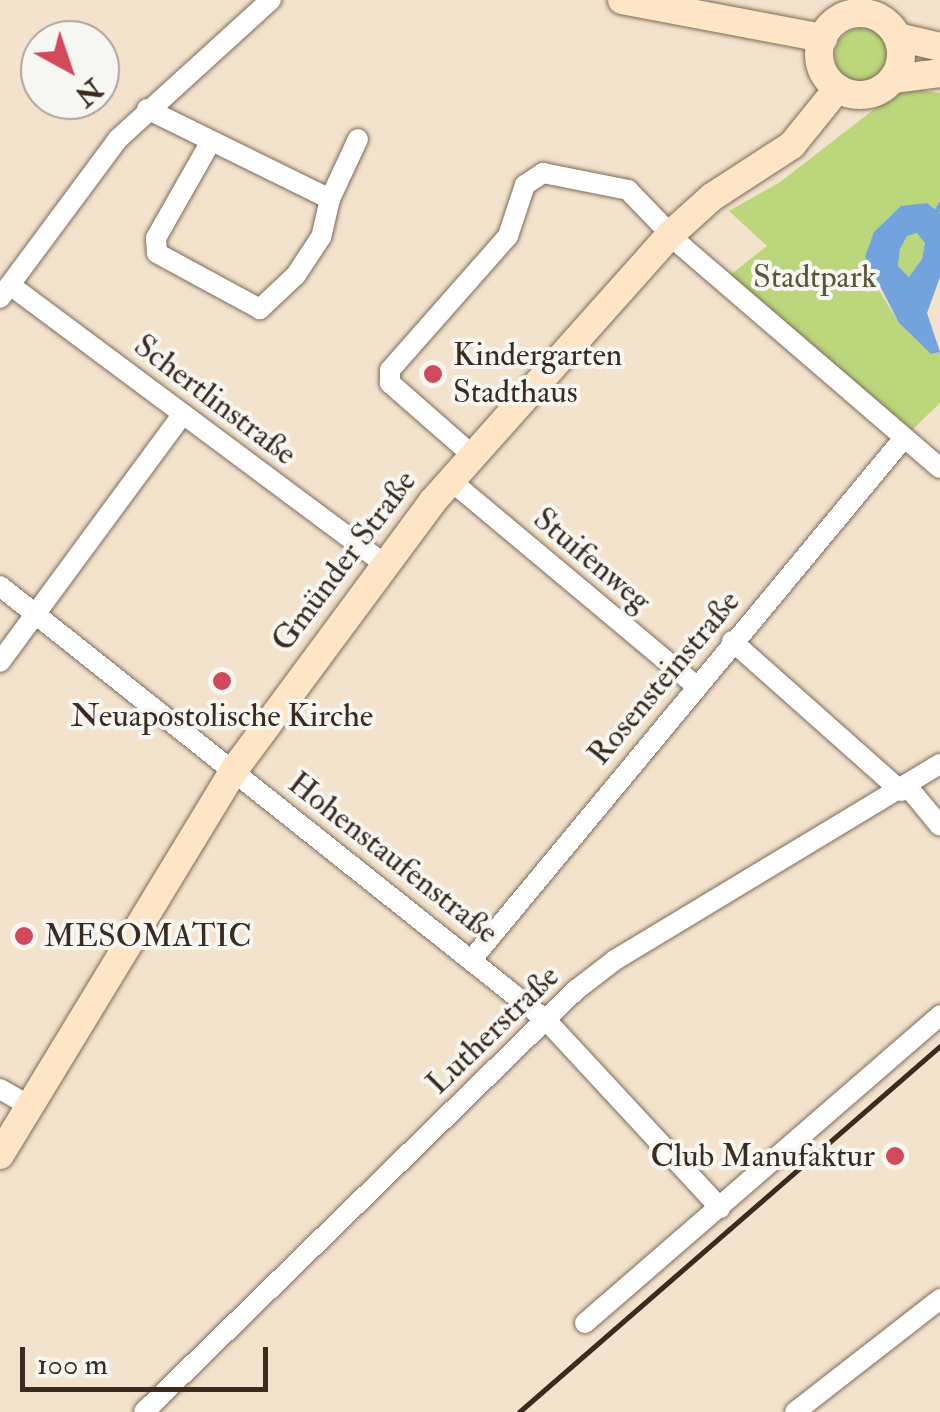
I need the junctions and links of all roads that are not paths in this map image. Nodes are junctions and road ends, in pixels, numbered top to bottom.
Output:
1 (271, 0) edge
2 (622, 0) edge
3 (857, 6) edge
4 (713, 8) edge
5 (822, 38) junction
6 (898, 38) junction
7 (940, 47) edge
8 (940, 74) edge
9 (893, 79) junction
10 (838, 88) junction
11 (147, 108) junction
12 (358, 139) dead end
13 (210, 144) junction
14 (330, 198) junction
15 (670, 234) junction
16 (5, 292) edge
17 (183, 414) junction
18 (904, 438) junction
19 (472, 454) junction
20 (940, 468) edge
21 (450, 480) junction
22 (384, 564) junction
23 (0, 586) edge
24 (36, 613) junction
25 (732, 642) junction
26 (0, 662) edge
27 (696, 686) junction
28 (940, 764) edge
29 (234, 770) junction
30 (905, 789) junction
31 (940, 826) edge
32 (472, 958) junction
33 (940, 1016) edge
34 (546, 1021) junction
35 (0, 1090) edge
36 (29, 1106) junction
37 (0, 1155) edge
38 (720, 1208) junction
39 (940, 1300) edge
40 (585, 1323) dead end
41 (144, 1412) edge
42 (796, 1412) edge

1 - 11 street
2 - 4 street
3 - 5 street
3 - 6 street
4 - 5 street
5 - 10 street
6 - 7 street
6 - 9 street
8 - 9 street
9 - 10 street
10 - 15 street, Gmünder Straße
11 - 13 street
11 - 16 street
12 - 14 street
13 - 14 street
13 - 14 street
15 - 18 street
15 - 19 street, Gmünder Straße
15 - 19 street
16 - 17 street, Schertlinstraße
17 - 22 street, Schertlinstraße
17 - 24 street
18 - 20 street
18 - 25 street, Rosensteinstraße
19 - 21 street, Gmünder Straße
21 - 22 street, Gmünder Straße
21 - 27 street, Stuifenweg
22 - 29 street, Gmünder Straße
23 - 24 street, Hohenstaufenstraße
24 - 26 street
24 - 29 street, Hohenstaufenstraße
25 - 27 street, Rosensteinstraße
25 - 30 street
27 - 32 street, Rosensteinstraße
28 - 30 street, Lutherstraße
29 - 32 street, Hohenstaufenstraße
29 - 36 street, Gmünder Straße
30 - 31 street
30 - 34 street, Lutherstraße
32 - 34 street, Hohenstaufenstraße
33 - 38 street
34 - 38 street, Hohenstaufenstraße
34 - 41 street, Lutherstraße
35 - 36 street
36 - 37 street, Gmünder Straße
38 - 40 street
39 - 42 street

